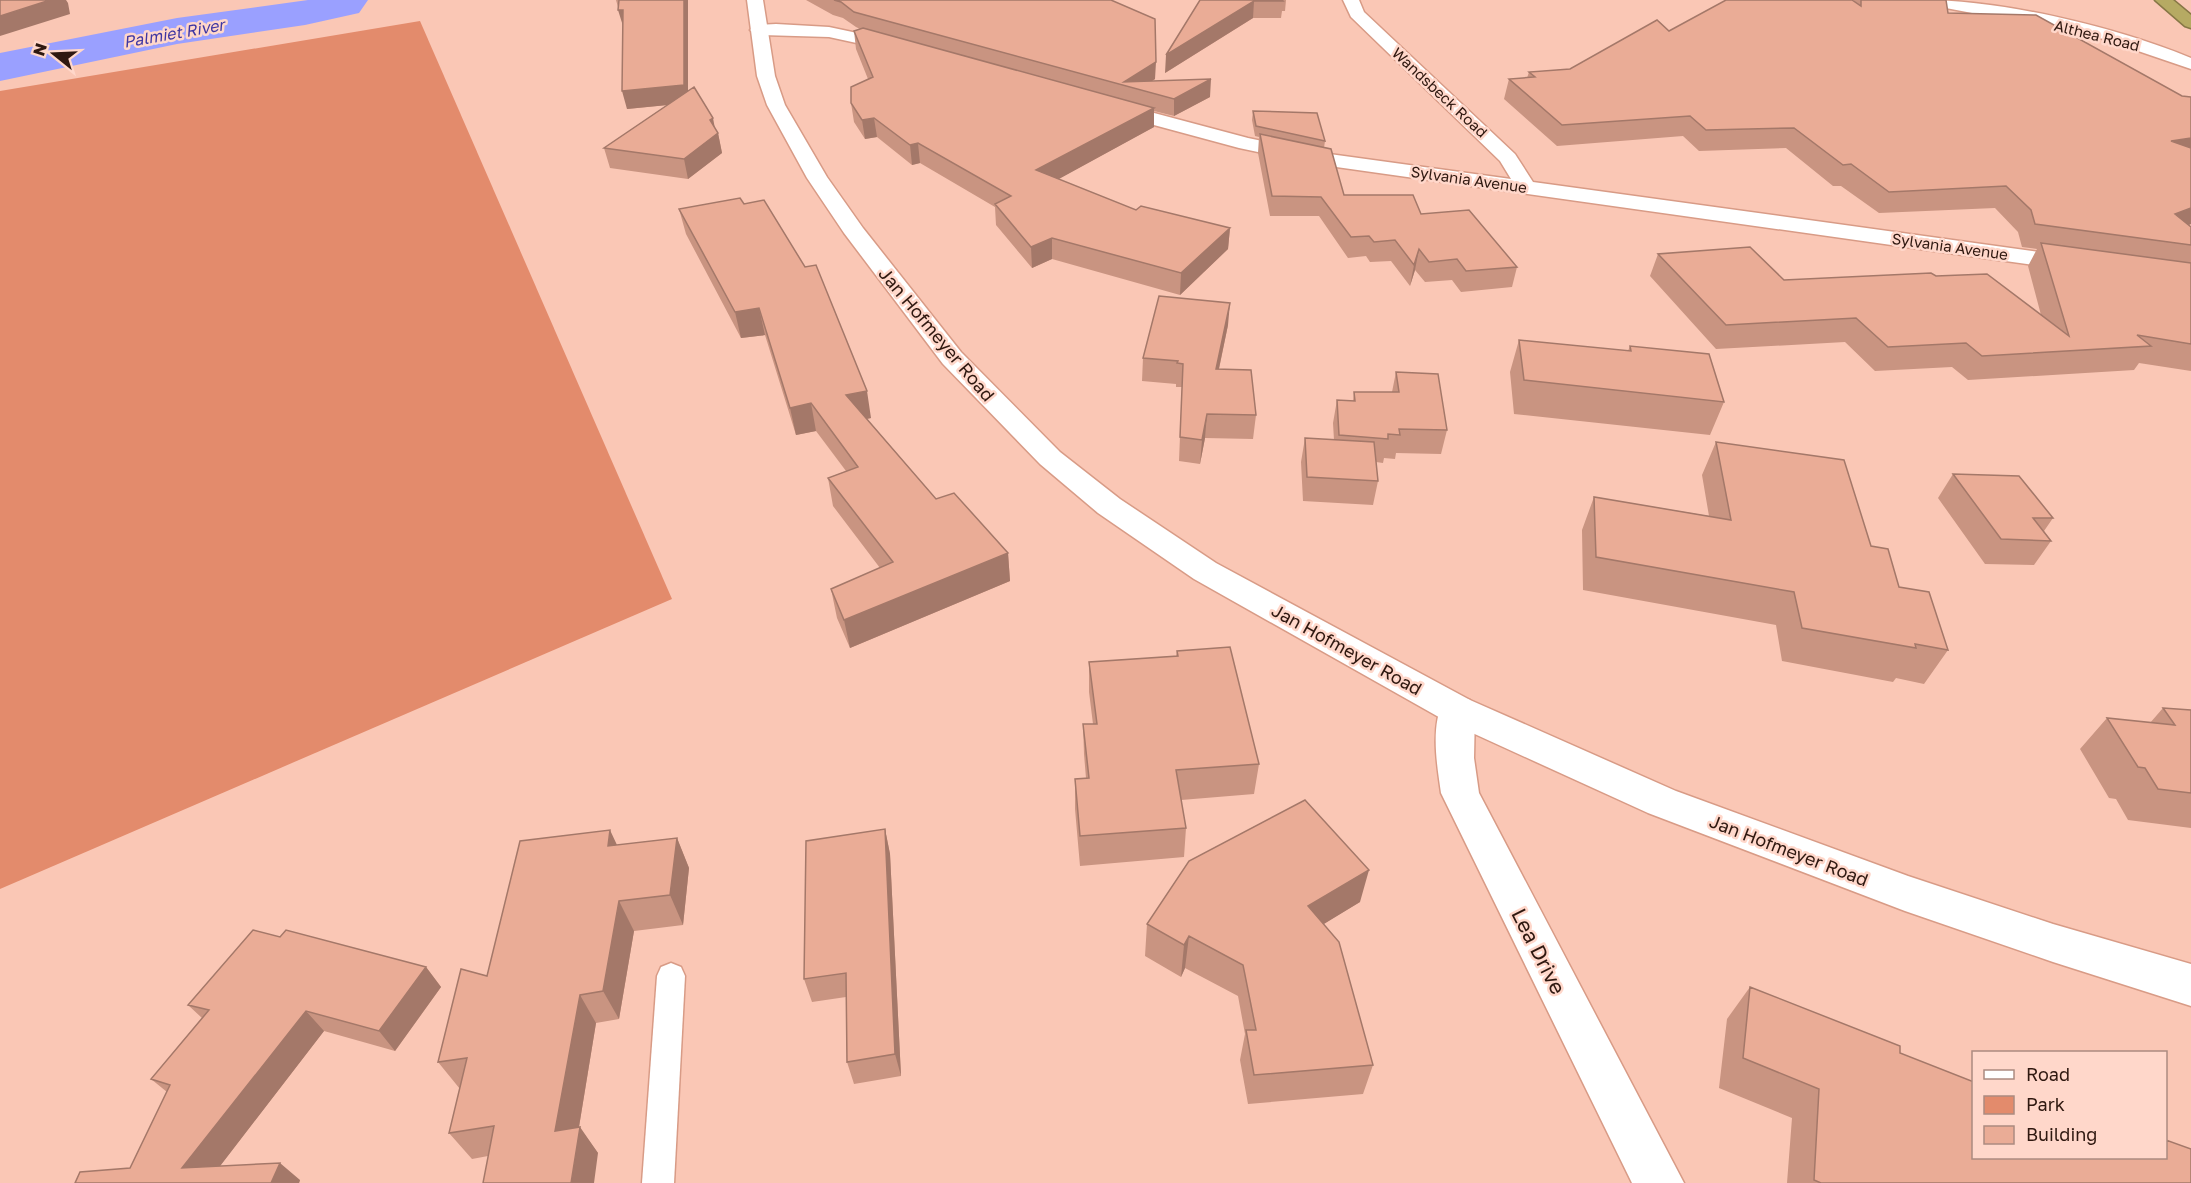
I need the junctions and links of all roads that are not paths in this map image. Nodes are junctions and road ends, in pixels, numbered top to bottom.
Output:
1 (1351, 0) edge
2 (1930, 0) edge
3 (2163, 0) edge
4 (757, 15) edge
5 (2191, 23) edge
6 (911, 51) edge
7 (2191, 64) edge
8 (1093, 102) edge
9 (1526, 187) junction
10 (2100, 267) edge
11 (1457, 710) junction
12 (671, 976) dead end
13 (2191, 985) edge
14 (1653, 1170) edge
15 (658, 1183) edge
16 (1681, 1183) edge

1 - 9 street, Wandsbeck Road
2 - 7 street, Althea Road
3 - 5 highway
4 - 6 street
4 - 11 street, Jan Hofmeyer Road
8 - 9 street, Sylvania Avenue
9 - 10 street, Sylvania Avenue
11 - 13 street, Jan Hofmeyer Road
11 - 14 street, Lea Drive
12 - 15 lane
14 - 16 lane

